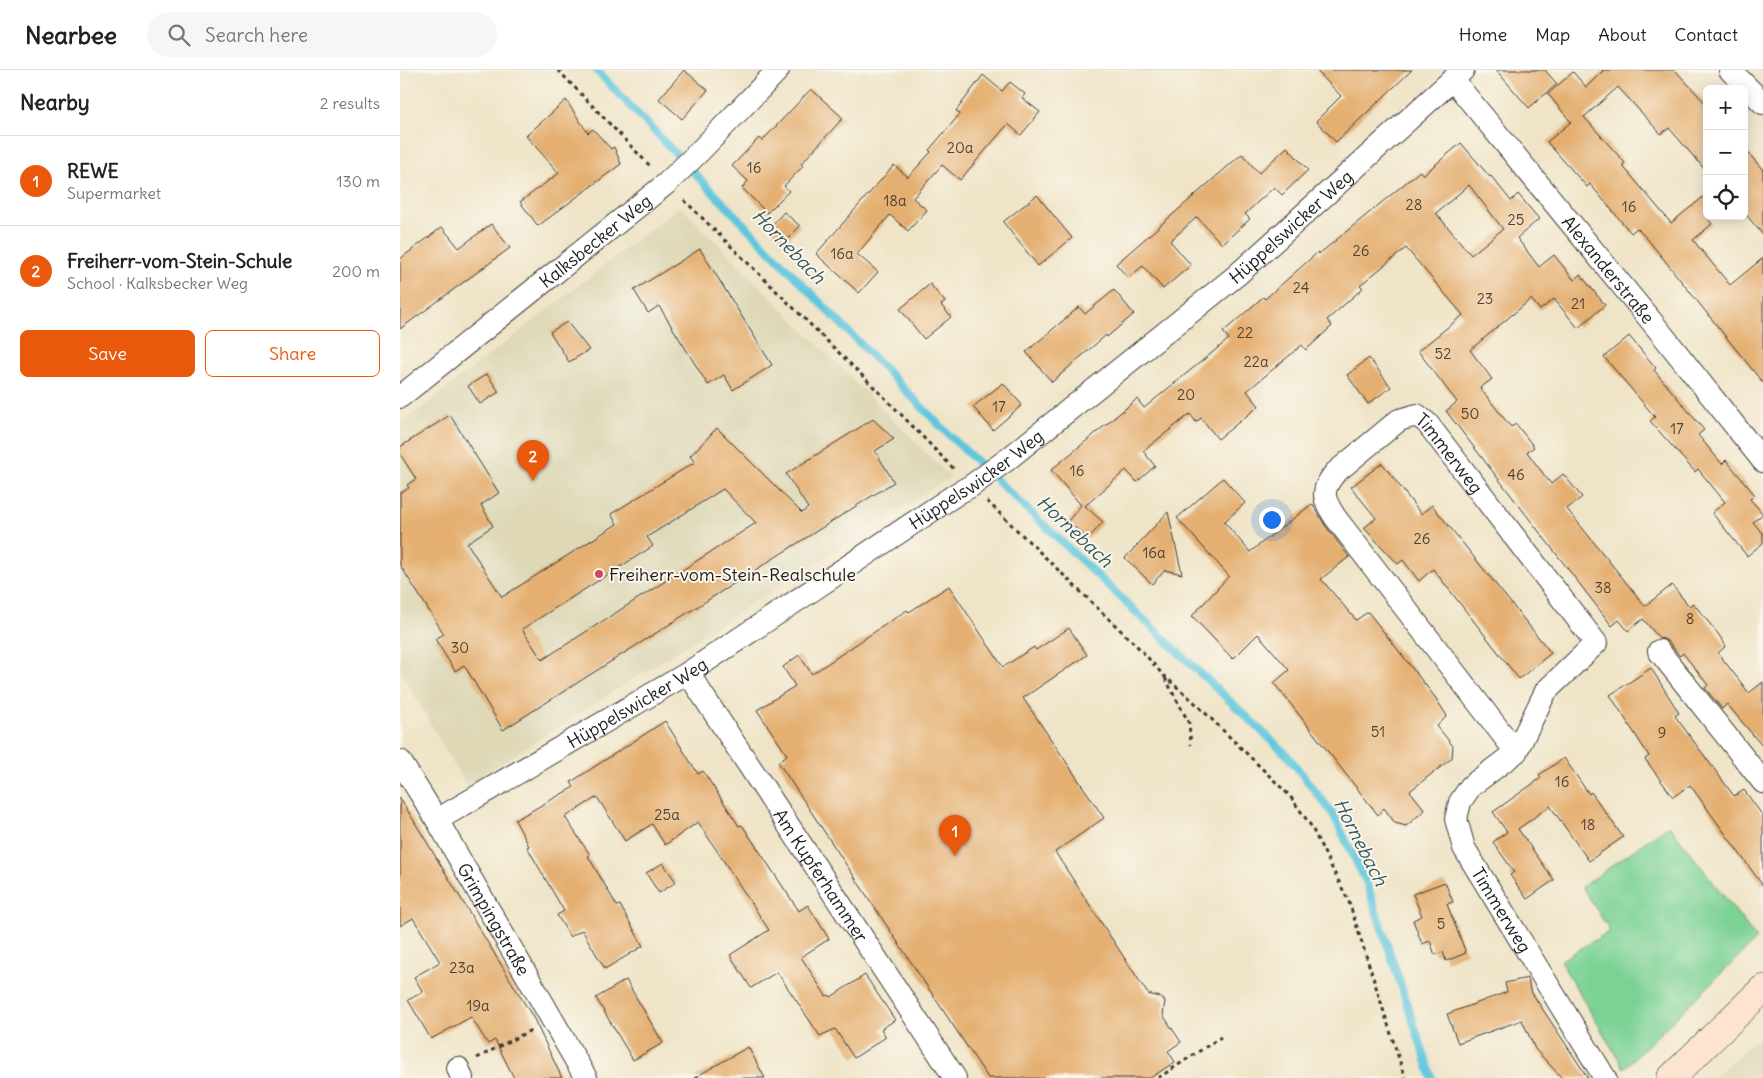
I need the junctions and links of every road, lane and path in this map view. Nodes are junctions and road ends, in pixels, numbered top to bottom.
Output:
1 (558, 70) edge
2 (778, 70) edge
3 (1730, 70) edge
4 (1458, 75) edge
5 (1763, 103) edge
6 (667, 183) junction
7 (400, 397) edge
8 (1763, 461) edge
9 (974, 484) junction
10 (1659, 651) dead end
11 (688, 673) junction
12 (1164, 675) junction
13 (1191, 745) dead end
14 (1516, 752) junction
15 (401, 766) edge
16 (1763, 782) edge
17 (437, 820) junction
18 (1763, 989) edge
19 (553, 1019) junction
20 (1221, 1037) dead end
21 (460, 1073) edge
22 (586, 1078) edge
23 (955, 1078) edge
24 (1158, 1078) edge
25 (1405, 1078) edge
26 (1606, 1078) edge
27 (1671, 1078) edge

1 - 6 path
2 - 6 street, Kalksbecker Weg
3 - 5 street
4 - 8 street, Alexanderstraße
4 - 9 street, Hüppelswicker Weg
6 - 7 street, Kalksbecker Weg
6 - 9 path
9 - 11 street, Hüppelswicker Weg
9 - 12 path
10 - 16 street
11 - 17 street, Hüppelswicker Weg
11 - 23 street, Am Kupferhammer
12 - 13 path
12 - 25 path
14 - 14 street, Timmerweg
14 - 26 street, Timmerweg
15 - 17 street, Grimpingstraße
17 - 19 street, Grimpingstraße
18 - 27 street
19 - 21 path
19 - 22 street, Grimpingstraße
20 - 24 path

